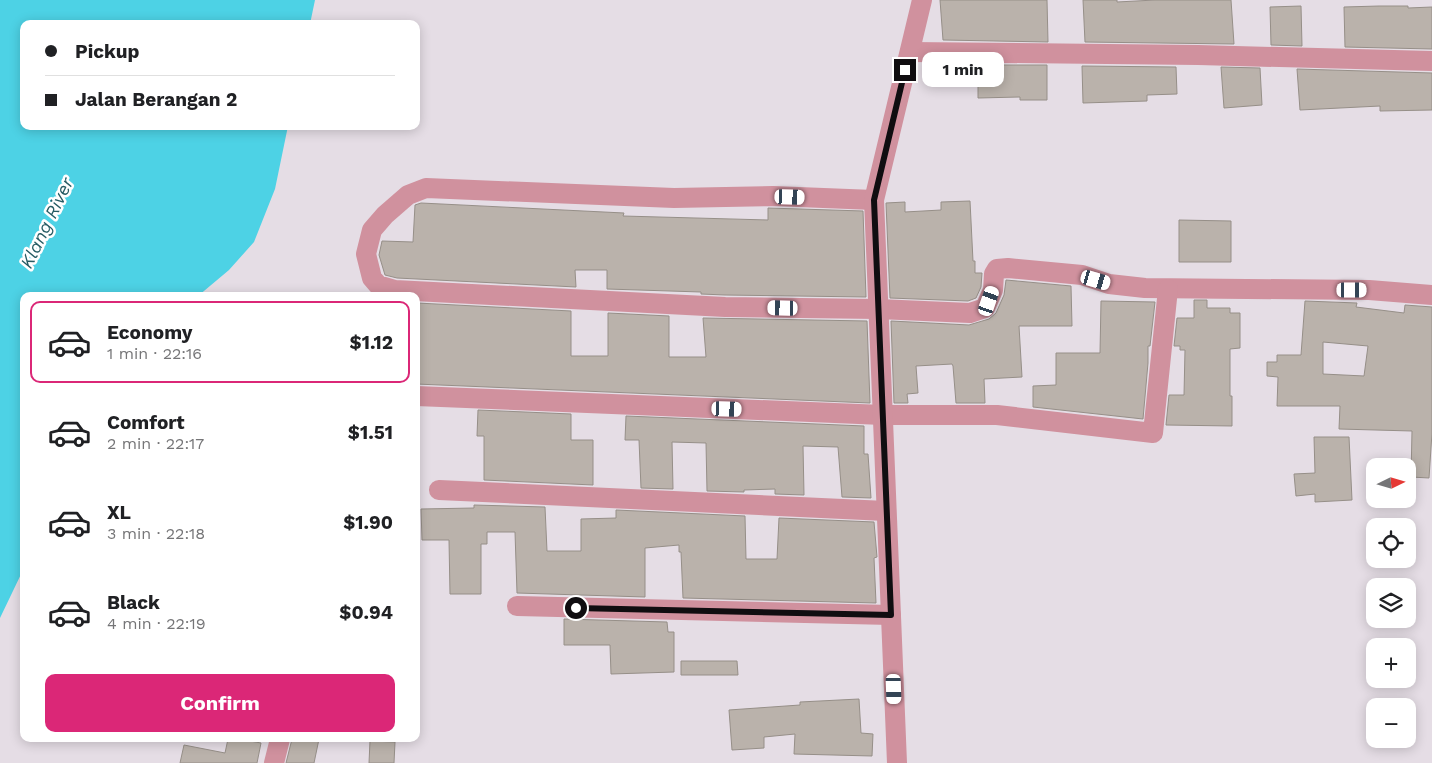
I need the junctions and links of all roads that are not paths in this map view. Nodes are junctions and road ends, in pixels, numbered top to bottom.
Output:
1 (922, 0) edge
2 (910, 52) junction
3 (1432, 61) edge
4 (874, 200) junction
5 (1168, 289) junction
6 (1432, 295) edge
7 (878, 310) junction
8 (420, 396) edge
9 (882, 415) junction
10 (440, 490) dead end
11 (886, 511) junction
12 (517, 606) dead end
13 (891, 615) junction
14 (279, 742) edge
15 (274, 763) edge
16 (897, 763) edge

1 - 2 street
2 - 3 street
2 - 4 street
4 - 7 street
4 - 7 street
5 - 6 street
5 - 7 street
5 - 9 street
7 - 9 street
8 - 9 street
9 - 11 street
10 - 11 street
11 - 13 street
12 - 13 street
13 - 16 street
14 - 15 street

